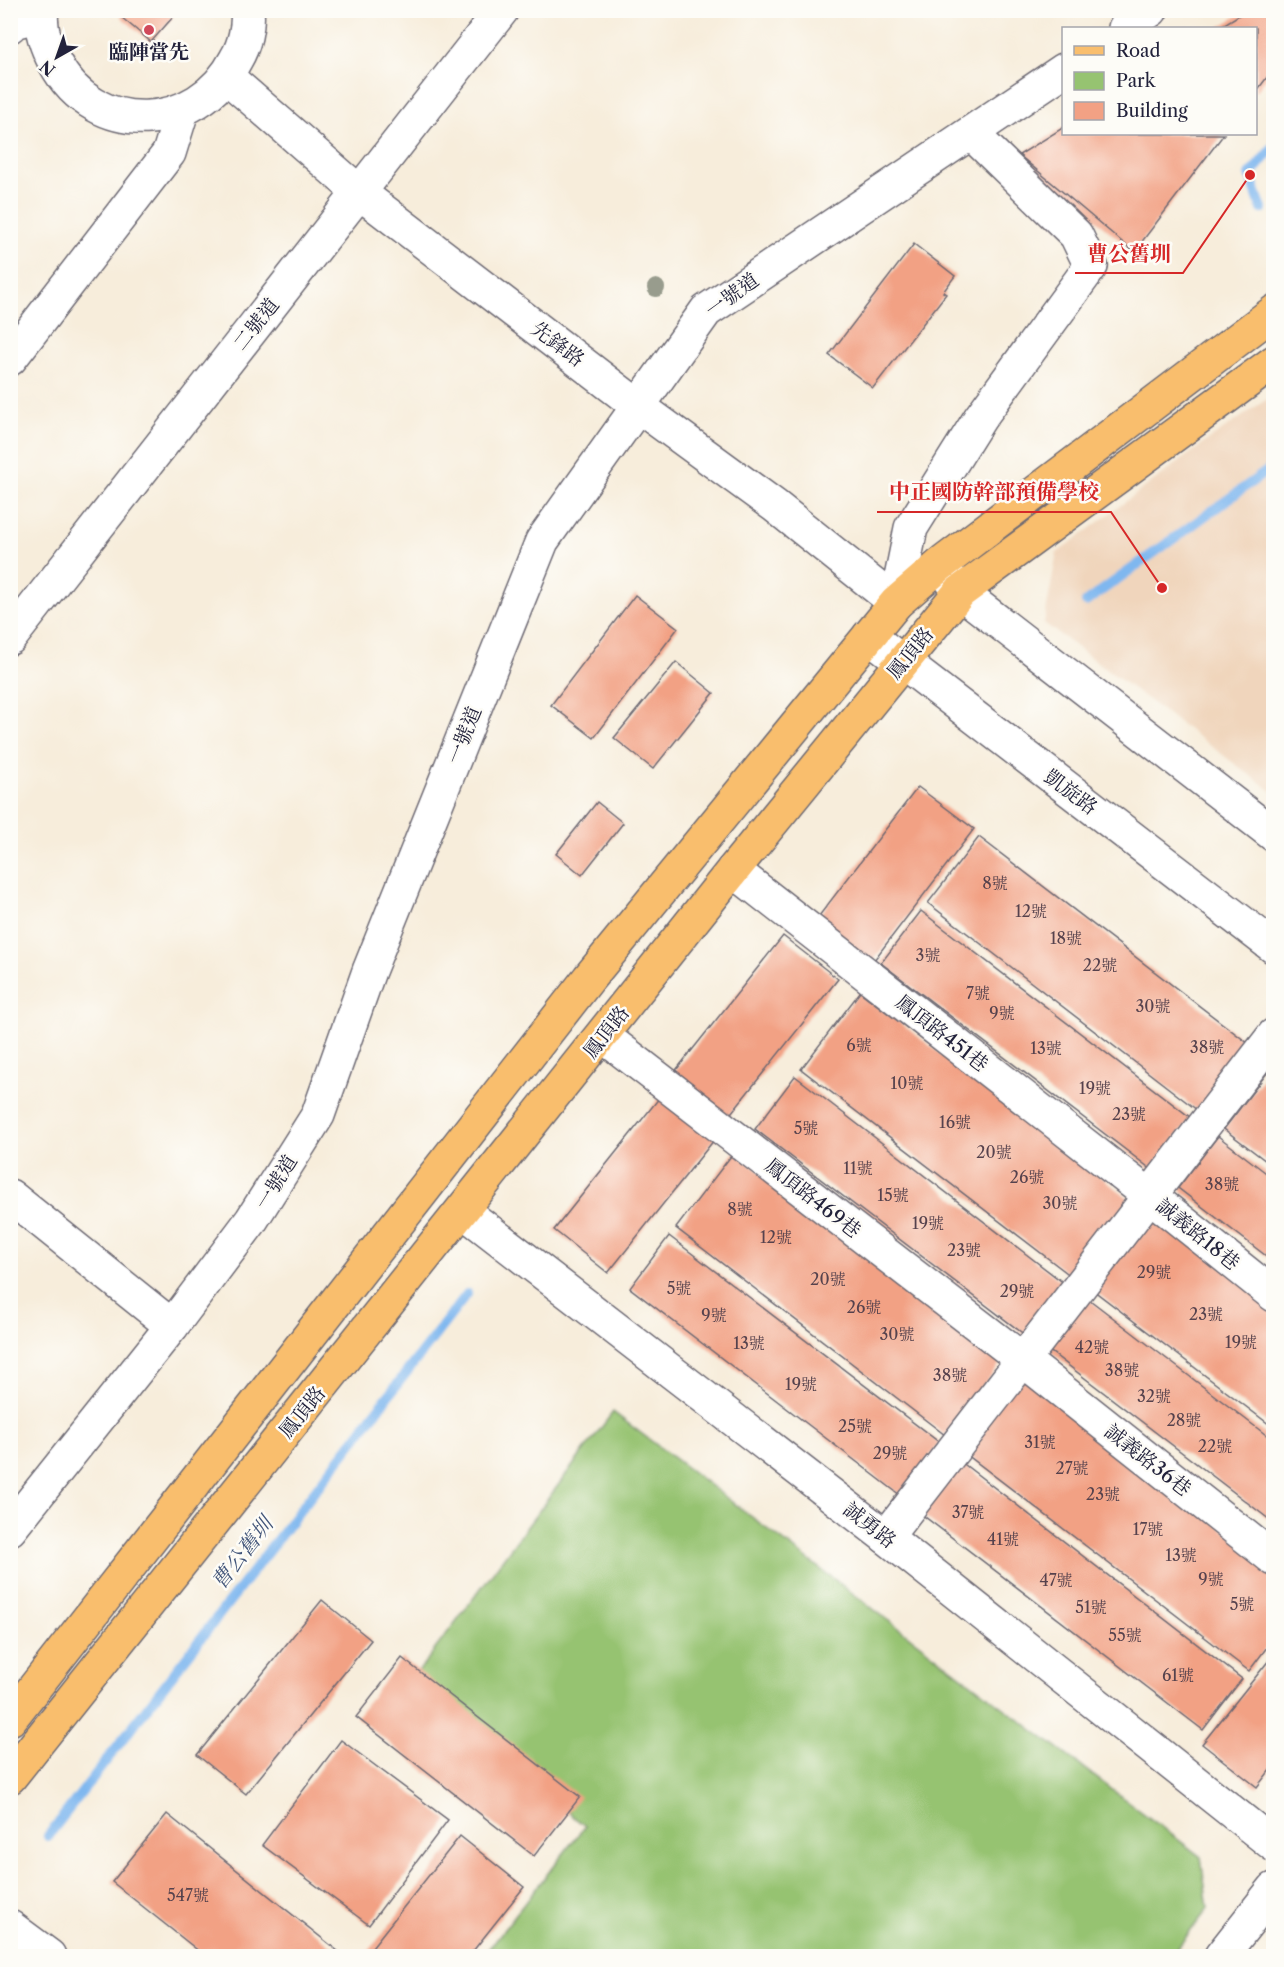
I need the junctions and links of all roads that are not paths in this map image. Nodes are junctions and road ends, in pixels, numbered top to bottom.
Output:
1 (247, 10) edge
2 (502, 10) edge
3 (1151, 10) edge
4 (41, 13) edge
5 (10, 26) edge
6 (1126, 27) edge
7 (1062, 71) edge
8 (227, 77) junction
9 (182, 111) junction
10 (970, 133) junction
11 (360, 193) junction
12 (1274, 312) edge
13 (10, 359) edge
14 (1274, 362) edge
15 (638, 406) junction
16 (940, 565) junction
17 (960, 591) junction
18 (896, 603) junction
19 (869, 636) junction
20 (10, 638) edge
21 (904, 661) junction
22 (1274, 836) edge
23 (733, 870) junction
24 (1274, 947) edge
25 (1274, 1035) edge
26 (603, 1036) junction
27 (10, 1196) edge
28 (1150, 1196) junction
29 (463, 1211) junction
30 (1274, 1295) edge
31 (172, 1326) junction
32 (1023, 1360) junction
33 (10, 1529) edge
34 (886, 1537) junction
35 (1274, 1559) edge
36 (10, 1719) edge
37 (10, 1777) edge
38 (1274, 1845) edge
39 (1274, 1889) edge
40 (10, 1927) edge
41 (49, 1956) edge
42 (1221, 1956) edge

1 - 8 street
2 - 11 street, 二號道
3 - 6 street
4 - 5 street
4 - 9 street
7 - 10 street, 一號道
8 - 9 street
8 - 11 street, 先鋒路
9 - 13 street
10 - 15 street, 一號道
10 - 18 street
11 - 15 street, 先鋒路
11 - 20 street, 二號道
12 - 16 main road, 鳳頂路
14 - 17 main road, 鳳頂路
15 - 18 street, 先鋒路
15 - 31 street, 一號道
16 - 17 street
16 - 18 main road, 鳳頂路
17 - 21 main road, 鳳頂路
17 - 22 street
18 - 19 main road, 鳳頂路
19 - 21 street, 凱旋路
19 - 36 main road, 鳳頂路
21 - 23 main road, 鳳頂路
21 - 24 street, 凱旋路
23 - 26 main road, 鳳頂路
23 - 28 street, 鳳頂路451巷
25 - 28 street
26 - 29 main road, 鳳頂路
26 - 32 street, 鳳頂路469巷
27 - 31 street
28 - 30 street, 誠義路18巷
28 - 32 street
29 - 34 street, 誠勇路
29 - 37 main road, 鳳頂路
31 - 33 street, 一號道
32 - 34 street
32 - 35 street, 誠義路36巷
34 - 38 street, 誠勇路
39 - 42 street
40 - 41 street

